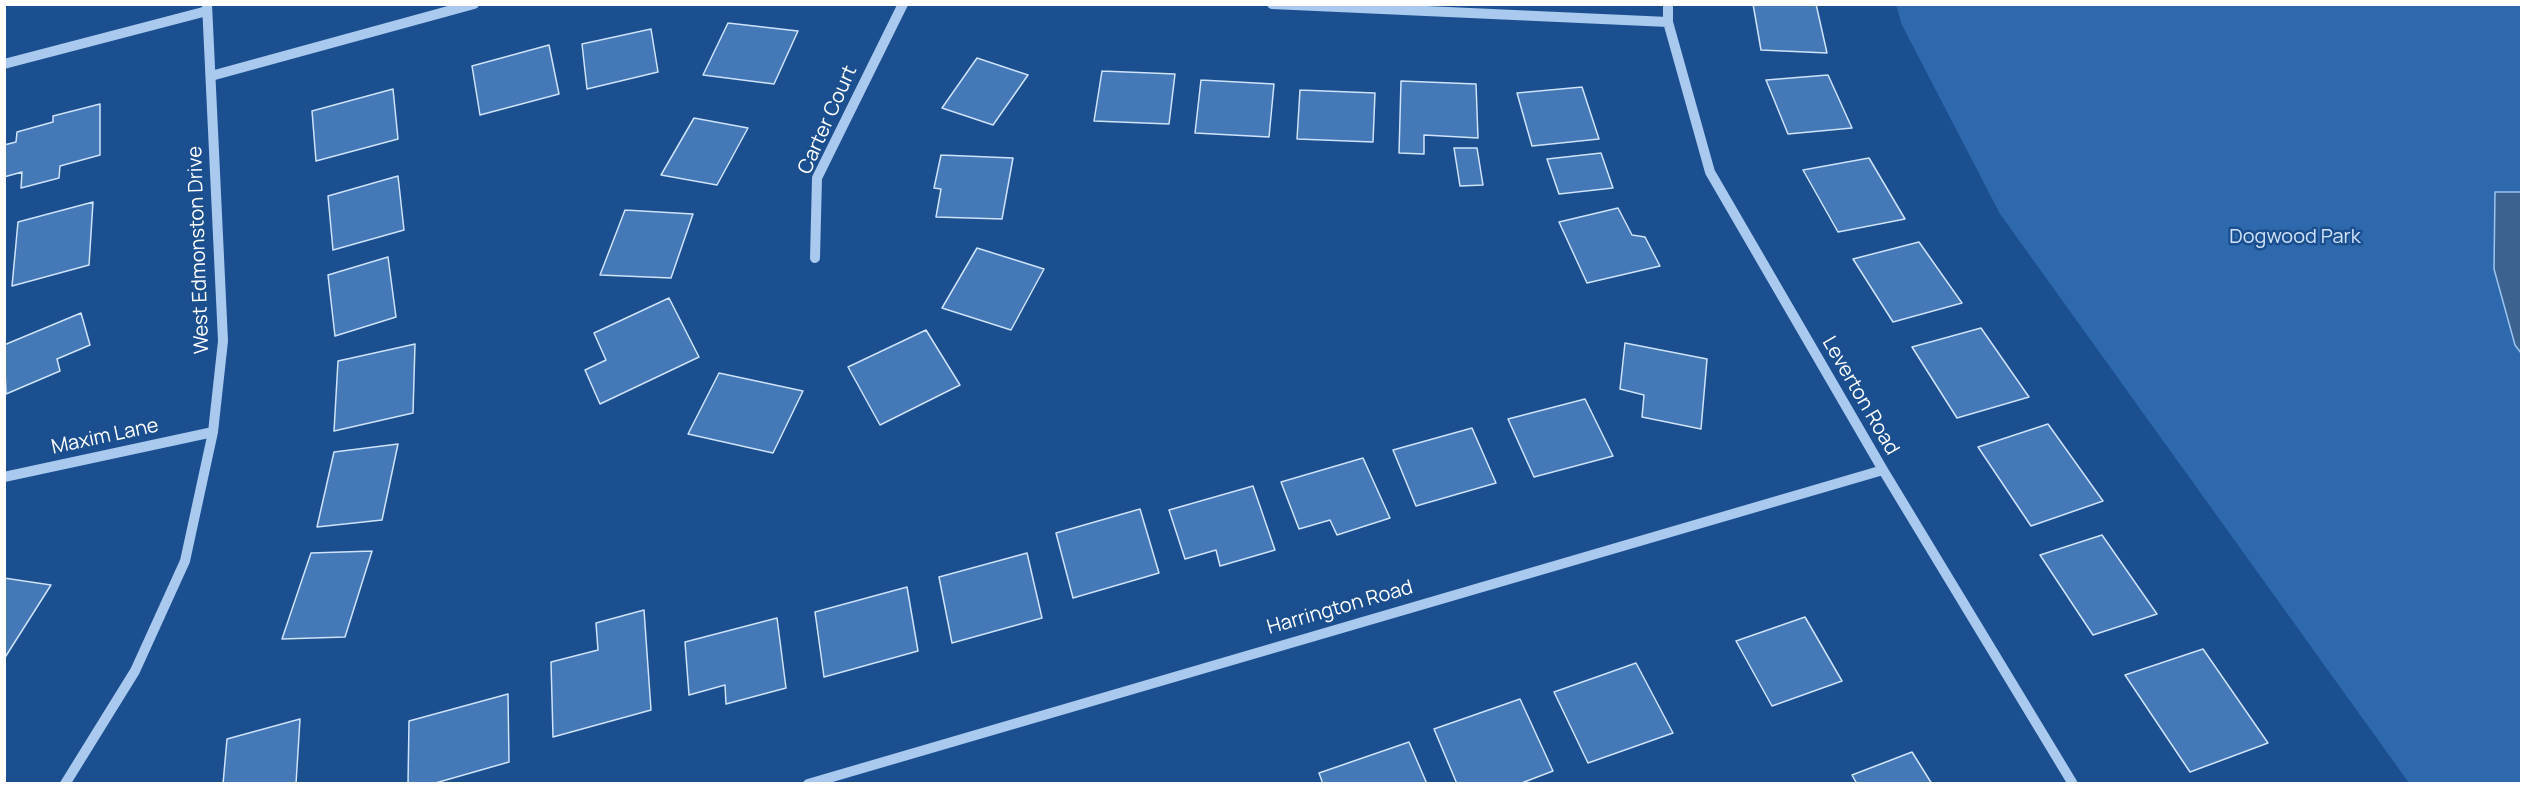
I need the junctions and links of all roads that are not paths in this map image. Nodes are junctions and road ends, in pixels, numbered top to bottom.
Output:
1 (474, 4) edge
2 (903, 4) edge
3 (1272, 4) edge
4 (1668, 4) edge
5 (207, 8) edge
6 (1668, 22) junction
7 (4, 64) edge
8 (211, 76) junction
9 (815, 258) dead end
10 (213, 432) junction
11 (1882, 470) junction
12 (4, 477) edge
13 (65, 783) edge
14 (808, 783) edge
15 (2073, 783) edge

1 - 8 street
2 - 9 street, Carter Court
3 - 6 street
4 - 6 street, Leverton Road
5 - 7 street
5 - 8 street, West Edmonston Drive
6 - 11 street, Leverton Road
8 - 10 street, West Edmonston Drive
10 - 12 street, Maxim Lane
10 - 13 street, West Edmonston Drive
11 - 14 street, Harrington Road
11 - 15 street, Leverton Road

